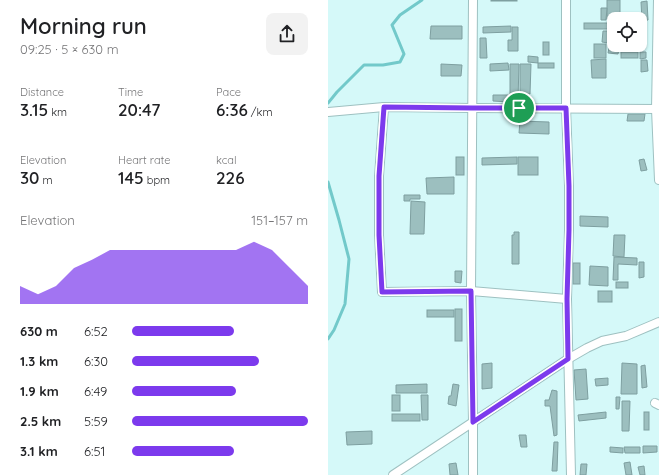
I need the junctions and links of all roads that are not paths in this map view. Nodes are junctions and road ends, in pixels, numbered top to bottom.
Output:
1 (473, 0) edge
2 (566, 0) edge
3 (658, 0) edge
4 (658, 30) edge
5 (384, 107) junction
6 (472, 108) junction
7 (566, 108) junction
8 (657, 109) edge
9 (328, 112) edge
10 (659, 180) edge
11 (471, 291) junction
12 (567, 299) junction
13 (659, 322) edge
14 (568, 359) junction
15 (473, 422) junction
16 (393, 475) edge
17 (473, 475) edge
18 (571, 475) edge

1 - 6 street
2 - 7 street
3 - 4 street
4 - 8 street
5 - 6 street
5 - 9 street
5 - 11 street
6 - 7 street
6 - 11 street
7 - 8 street
7 - 12 street
8 - 10 street
11 - 12 street
11 - 15 street
12 - 14 street
13 - 14 street
14 - 15 street
14 - 18 street
15 - 16 street
15 - 17 street

